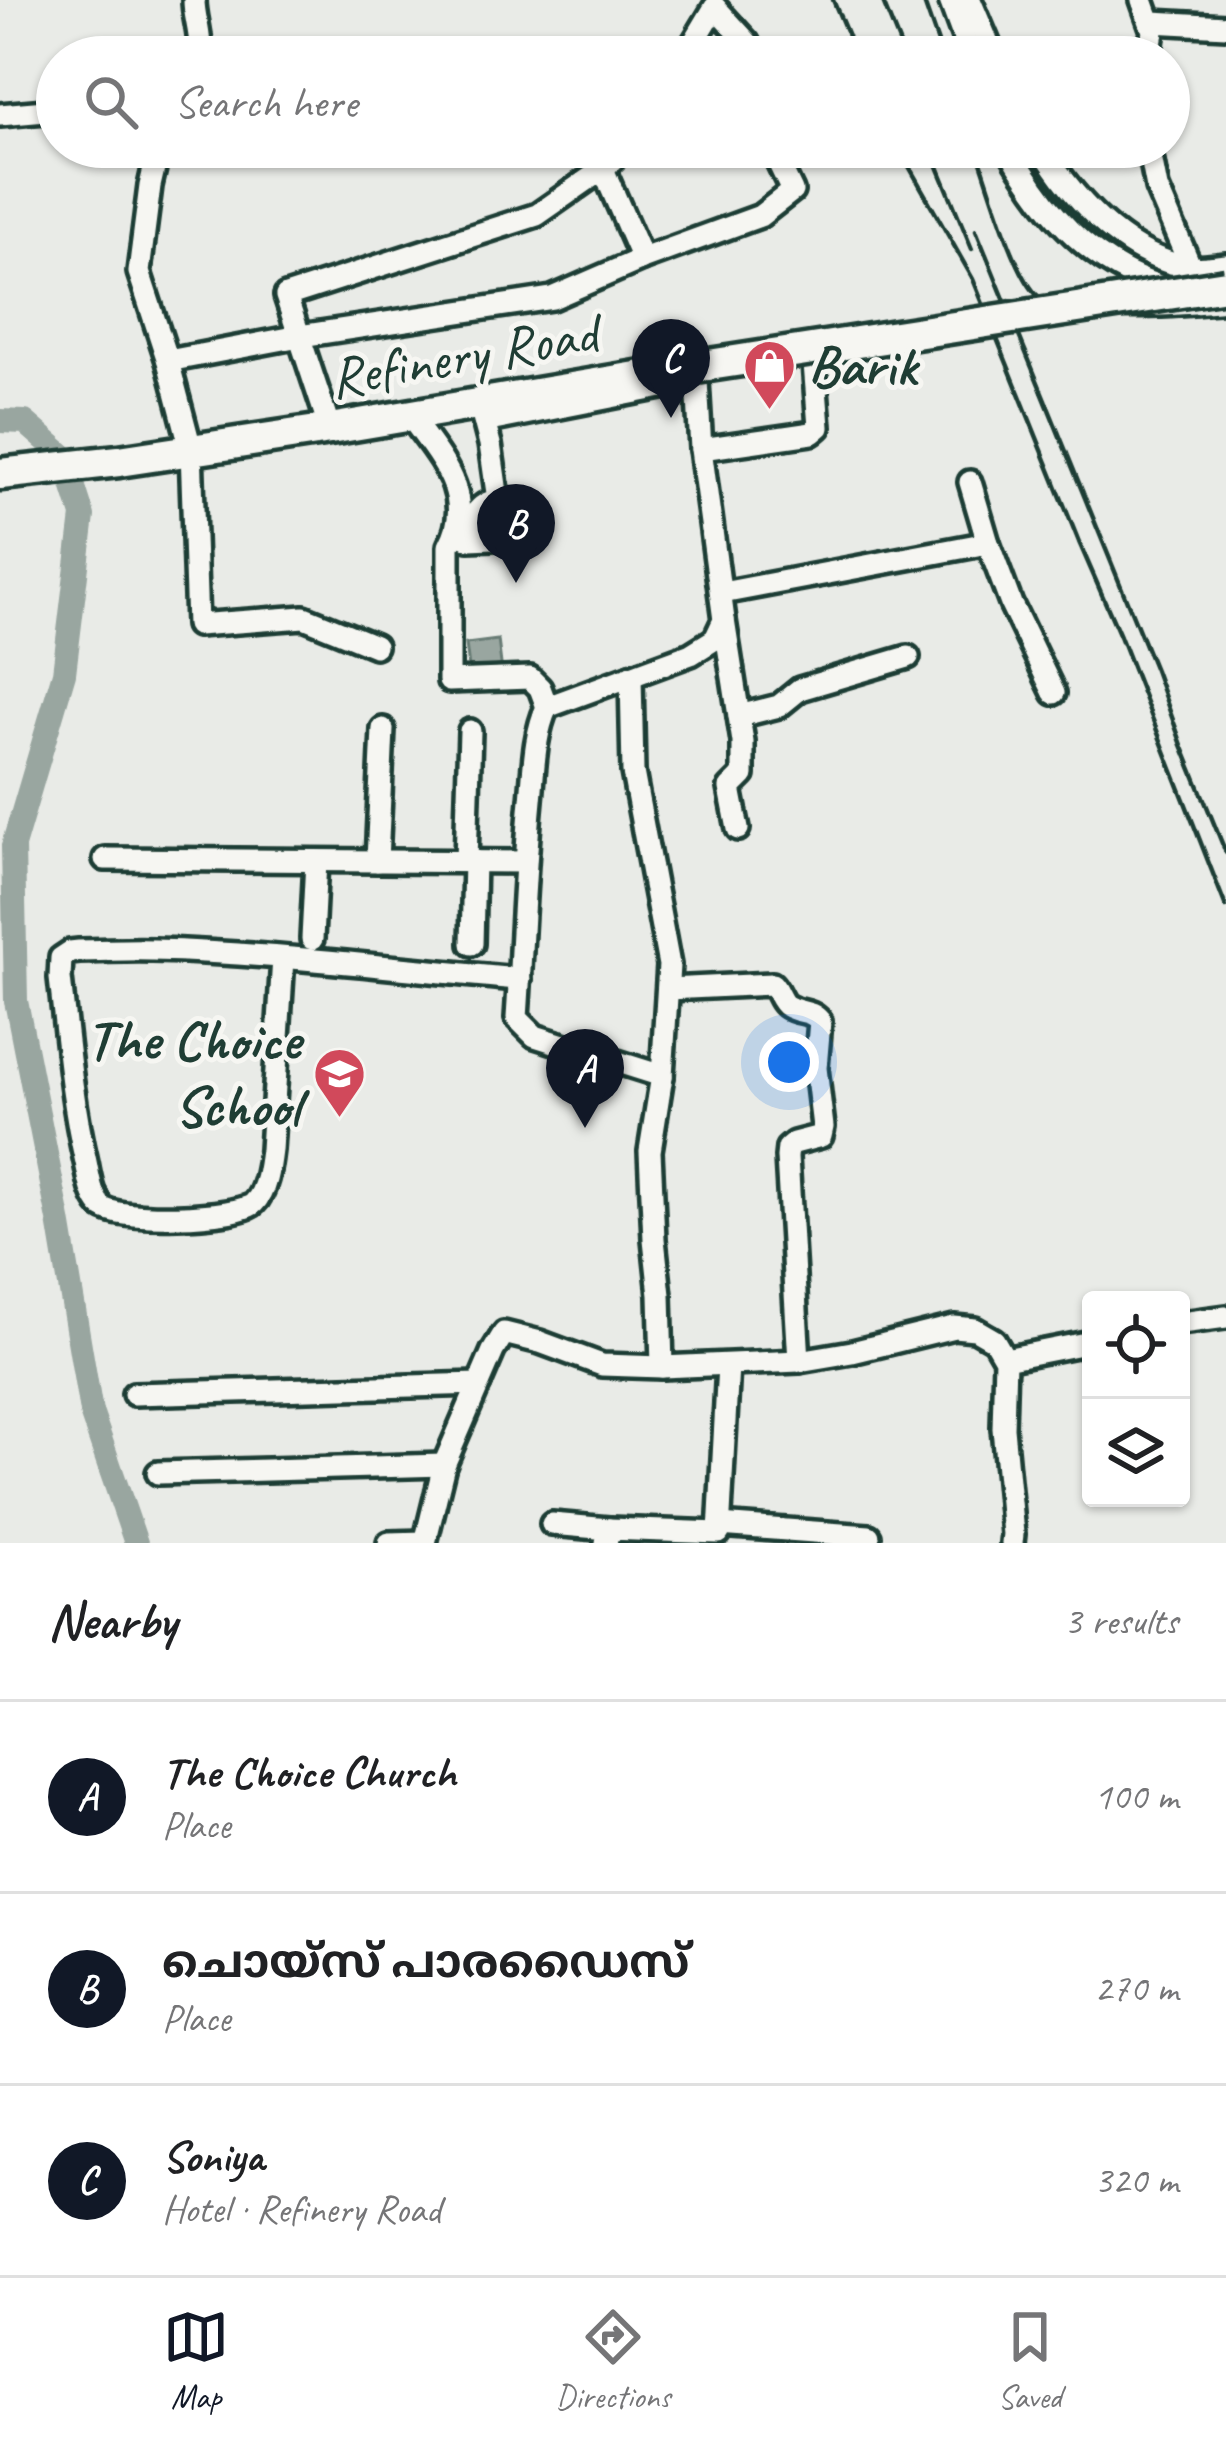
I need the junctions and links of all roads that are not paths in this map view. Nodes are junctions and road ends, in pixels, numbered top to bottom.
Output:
1 (194, 0) edge
2 (950, 0) edge
3 (970, 0) edge
4 (1142, 0) edge
5 (1152, 22) junction
6 (1226, 26) edge
7 (198, 36) edge
8 (698, 36) edge
9 (742, 36) edge
10 (963, 36) edge
11 (985, 36) edge
12 (1153, 36) edge
13 (36, 112) edge
14 (0, 115) edge
15 (155, 168) edge
16 (781, 168) edge
17 (1022, 168) edge
18 (1053, 168) edge
19 (1153, 168) edge
20 (603, 169) joint
21 (1124, 239) junction
22 (642, 259) junction
23 (1112, 265) junction
24 (1226, 265) edge
25 (1191, 268) junction
26 (1226, 285) edge
27 (1226, 296) edge
28 (300, 336) junction
29 (917, 347) dead end
30 (168, 361) junction
31 (814, 363) junction
32 (697, 381) junction
33 (481, 412) junction
34 (410, 416) junction
35 (330, 429) junction
36 (701, 449) junction
37 (186, 450) junction
38 (8, 473) edge
39 (970, 482) dead end
40 (498, 500) dead end
41 (988, 543) junction
42 (722, 593) junction
43 (724, 620) junction
44 (375, 646) dead end
45 (908, 657) dead end
46 (631, 676) junction
47 (1054, 693) dead end
48 (547, 707) junction
49 (739, 716) junction
50 (383, 729) dead end
51 (470, 731) dead end
52 (738, 829) dead end
53 (105, 859) dead end
54 (316, 861) junction
55 (377, 861) junction
56 (470, 861) junction
57 (525, 862) junction
58 (312, 939) dead end
59 (472, 944) dead end
60 (283, 958) junction
61 (520, 979) junction
62 (668, 989) junction
63 (662, 1076) junction
64 (1226, 1317) edge
65 (1190, 1322) edge
66 (1082, 1344) edge
67 (1006, 1359) junction
68 (799, 1361) junction
69 (728, 1365) junction
70 (662, 1367) junction
71 (479, 1384) junction
72 (134, 1394) dead end
73 (444, 1465) junction
74 (158, 1473) dead end
75 (552, 1523) dead end
76 (719, 1525) junction
77 (608, 1536) edge
78 (869, 1536) dead end
79 (806, 1537) edge
80 (425, 1542) edge
81 (388, 1543) edge
82 (1012, 1543) edge

1 - 7 street
2 - 10 street
3 - 11 street
4 - 5 street
5 - 6 street
5 - 12 street
8 - 9 street
13 - 14 street
15 - 30 street
16 - 22 street
17 - 23 street
18 - 21 street
19 - 25 street
20 - 22 street
20 - 28 street
21 - 23 street
21 - 25 street
22 - 28 street
23 - 27 street
24 - 25 street
26 - 33 highway, Refinery Road, bridge
28 - 30 street
28 - 35 street
29 - 31 street
30 - 37 street
31 - 32 street
31 - 36 street
32 - 33 street
32 - 36 street
33 - 34 highway, Refinery Road
33 - 40 street
34 - 35 highway, Refinery Road
34 - 48 street
35 - 37 highway, Refinery Road
36 - 42 street
37 - 38 highway, Refinery Road
37 - 44 street
39 - 41 street
41 - 42 street
41 - 47 street
42 - 43 street
43 - 46 street
43 - 49 street
45 - 49 street
46 - 48 street
46 - 62 street
48 - 57 street
49 - 52 street
50 - 55 street
51 - 56 street
53 - 54 street
54 - 55 street
54 - 58 street
55 - 56 street
56 - 57 street
56 - 59 street
57 - 61 street
60 - 60 street
60 - 61 street
61 - 63 street
62 - 63 street
62 - 68 street
63 - 70 street
64 - 65 street
66 - 67 street
67 - 68 street
67 - 82 street
68 - 69 street
69 - 70 street
69 - 76 street
70 - 71 street
71 - 72 street
71 - 73 street
73 - 74 street
73 - 80 street
75 - 77 street
76 - 77 street
76 - 79 street
78 - 79 street
80 - 81 street

